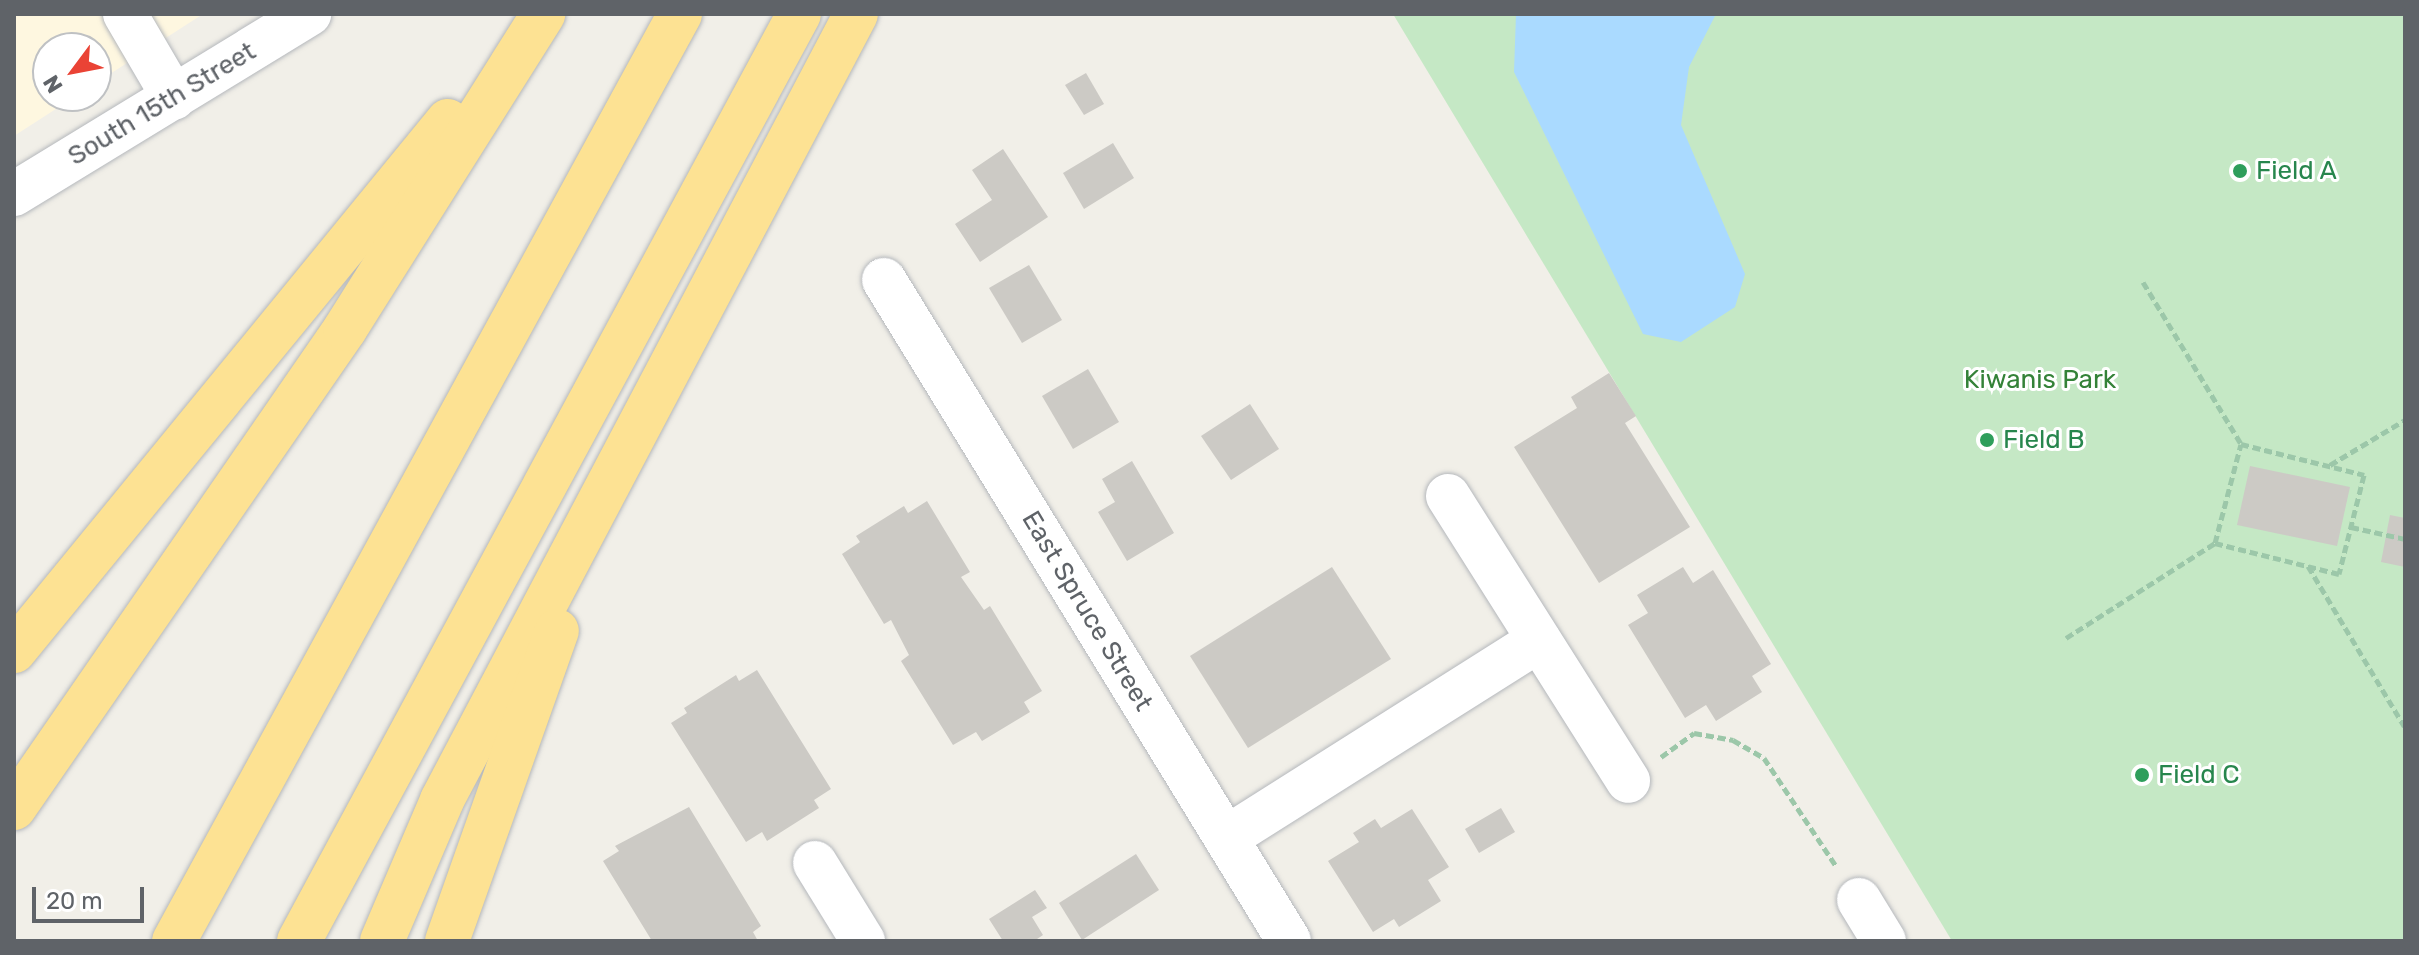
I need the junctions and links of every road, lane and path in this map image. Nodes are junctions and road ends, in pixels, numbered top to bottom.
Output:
1 (125, 14) edge
2 (309, 14) edge
3 (543, 14) edge
4 (680, 14) edge
5 (799, 14) edge
6 (856, 14) edge
7 (512, 58) junction
8 (174, 98) junction
9 (14, 194) edge
10 (884, 280) dead end
11 (2143, 282) dead end
12 (2405, 420) edge
13 (2241, 444) junction
14 (2329, 466) junction
15 (608, 489) junction
16 (1448, 496) dead end
17 (2351, 527) junction
18 (2405, 539) edge
19 (2215, 543) junction
20 (2308, 566) junction
21 (2066, 638) dead end
22 (1539, 640) junction
23 (14, 651) edge
24 (2404, 726) edge
25 (1628, 781) joint
26 (14, 808) edge
27 (1226, 838) junction
28 (815, 863) dead end
29 (1859, 900) joint
30 (174, 941) edge
31 (299, 941) edge
32 (382, 941) edge
33 (447, 941) edge
34 (863, 941) edge
35 (1289, 941) edge
36 (1884, 941) edge

1 - 8 street
2 - 8 street, South 15th Street
3 - 7 highway
4 - 30 highway
5 - 31 highway
6 - 15 highway
7 - 23 highway
7 - 26 highway
8 - 9 street, South 15th Street
10 - 27 street, East Spruce Street
11 - 13 path
12 - 14 path
13 - 14 path
13 - 19 path
14 - 17 path
15 - 32 highway
15 - 33 highway
16 - 22 street
17 - 18 path
17 - 20 path
19 - 20 path
19 - 21 path
20 - 24 path
22 - 25 street
22 - 27 street
25 - 29 path
27 - 35 street, East Spruce Street
28 - 34 street
29 - 36 street

